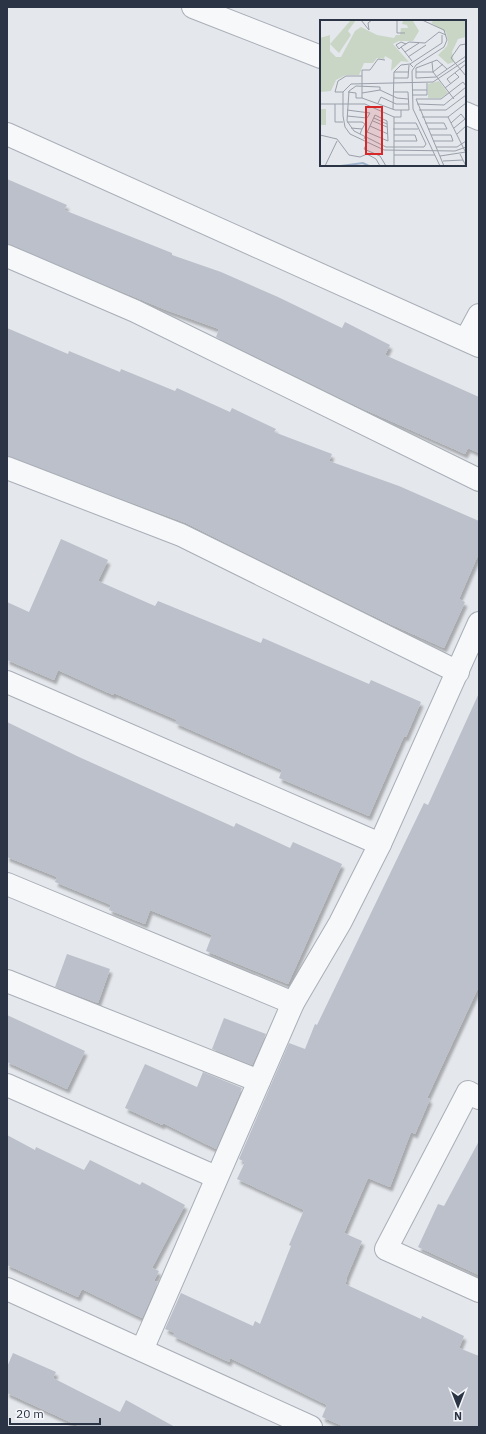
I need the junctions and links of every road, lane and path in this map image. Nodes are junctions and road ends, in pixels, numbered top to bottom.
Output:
1 (193, 7) edge
2 (320, 57) edge
3 (466, 113) edge
4 (479, 118) edge
5 (7, 134) edge
6 (7, 256) edge
7 (479, 315) edge
8 (473, 343) edge
9 (7, 468) edge
10 (479, 480) edge
11 (479, 623) edge
12 (458, 672) junction
13 (7, 682) edge
14 (380, 844) junction
15 (7, 884) edge
16 (7, 981) edge
17 (293, 1003) junction
18 (259, 1082) junction
19 (7, 1085) edge
20 (479, 1098) edge
21 (216, 1177) junction
22 (7, 1290) edge
23 (479, 1291) edge
24 (142, 1350) junction
25 (311, 1427) edge

1 - 2 street
3 - 4 street
5 - 8 street
6 - 10 street
7 - 8 street
9 - 12 street
11 - 12 street
12 - 14 street
13 - 14 street
14 - 17 street
15 - 17 street
16 - 18 street
17 - 18 street
18 - 21 street
19 - 21 street
20 - 23 street
21 - 24 street
22 - 24 street
24 - 25 street

